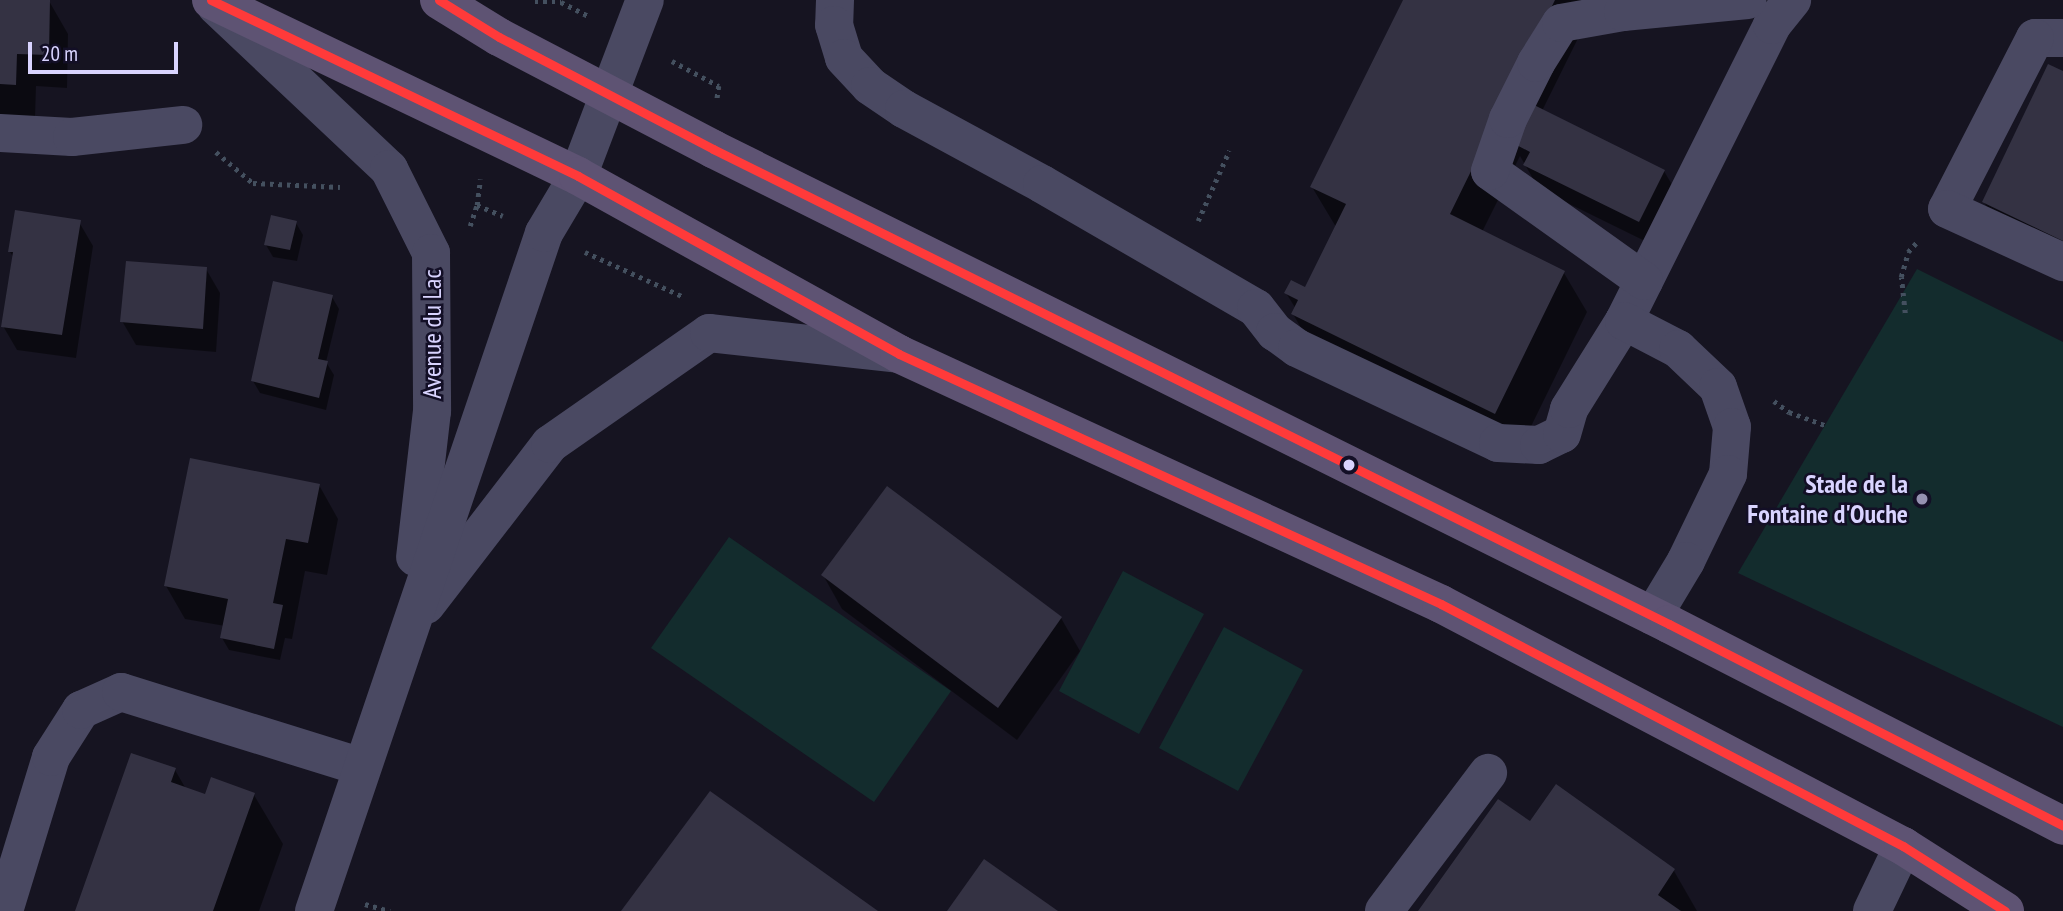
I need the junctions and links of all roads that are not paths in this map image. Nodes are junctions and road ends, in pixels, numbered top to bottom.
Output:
1 (210, 0) edge
2 (439, 0) edge
3 (645, 0) edge
4 (835, 0) edge
5 (1747, 0) edge
6 (1792, 0) edge
7 (2063, 38) edge
8 (611, 94) junction
9 (183, 125) dead end
10 (0, 133) edge
11 (578, 176) junction
12 (2063, 262) edge
13 (1644, 281) junction
14 (1624, 321) junction
15 (899, 354) junction
16 (1653, 615) junction
17 (407, 628) junction
18 (362, 767) junction
19 (1488, 773) dead end
20 (2063, 826) edge
21 (1903, 846) junction
22 (4, 911) edge
23 (314, 911) edge
24 (1384, 911) edge
25 (1872, 911) edge
26 (2005, 911) edge

1 - 11 main road
1 - 17 street, Avenue du Lac
2 - 8 main road
3 - 8 street, Avenue du Lac
4 - 14 street
5 - 13 street
6 - 13 street
7 - 12 street
8 - 11 street, Avenue du Lac
8 - 16 main road
9 - 10 street
11 - 15 main road
11 - 17 street, Avenue du Lac
13 - 14 street
14 - 16 street
15 - 17 street, Avenue du Lac
15 - 21 main road
16 - 20 main road
17 - 18 street, Avenue du Lac
18 - 22 street
18 - 23 street, Avenue du Lac
19 - 24 street
21 - 25 street
21 - 26 main road

